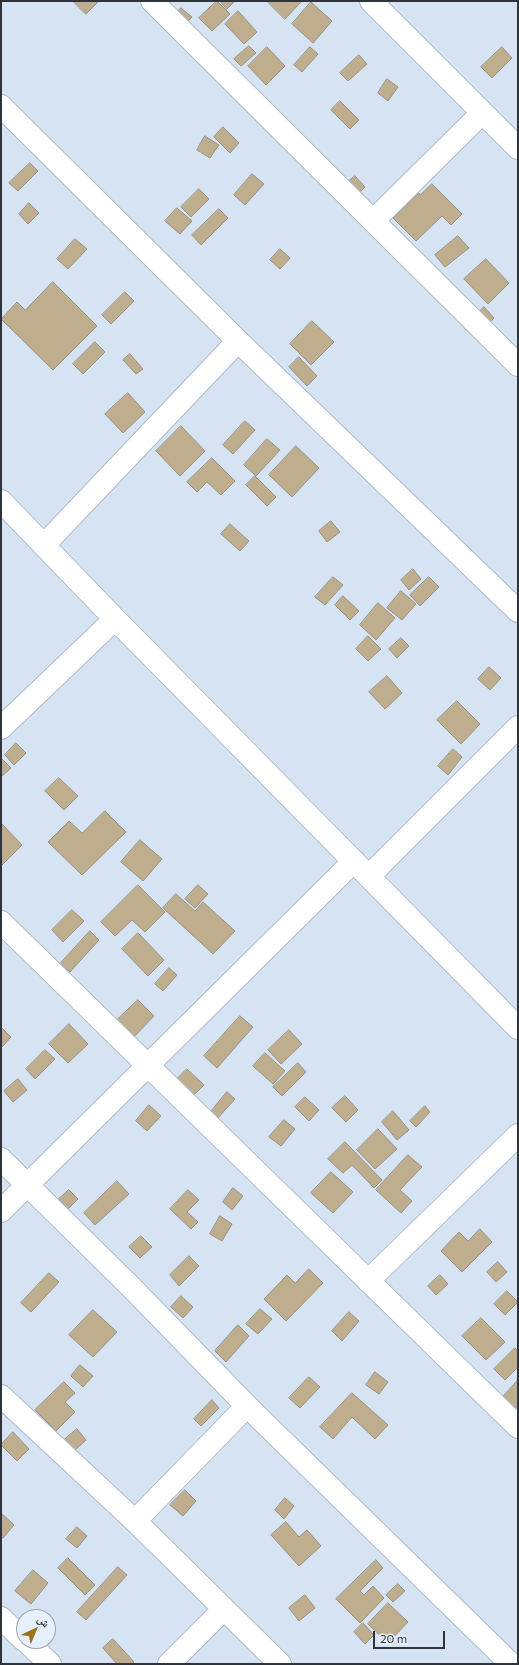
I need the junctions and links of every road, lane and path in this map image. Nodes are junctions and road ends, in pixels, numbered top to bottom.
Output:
1 (152, 1) edge
2 (371, 1) edge
3 (1, 106) edge
4 (482, 113) junction
5 (518, 148) edge
6 (373, 221) junction
7 (238, 341) junction
8 (518, 365) edge
9 (1, 501) edge
10 (44, 545) junction
11 (518, 611) edge
12 (115, 619) junction
13 (518, 727) edge
14 (1, 728) edge
15 (362, 869) junction
16 (1, 922) edge
17 (518, 1028) edge
18 (148, 1065) junction
19 (518, 1135) edge
20 (1, 1160) edge
21 (27, 1185) junction
22 (1, 1211) edge
23 (368, 1281) junction
24 (3, 1403) edge
25 (247, 1406) junction
26 (518, 1427) edge
27 (135, 1521) junction
28 (224, 1609) junction
29 (1, 1618) edge
30 (16, 1632) edge
31 (34, 1649) edge
32 (50, 1664) edge
33 (169, 1664) edge
34 (280, 1664) edge
35 (511, 1664) edge

1 - 6 street
2 - 4 street
3 - 7 street
4 - 5 street
4 - 6 street
6 - 8 street
7 - 10 street
7 - 11 street
9 - 10 street
10 - 12 street
12 - 14 street
12 - 15 street
13 - 15 street
15 - 17 street
15 - 18 street
16 - 18 street
18 - 21 street
18 - 23 street
19 - 23 street
20 - 21 street
21 - 22 street
21 - 25 street
23 - 26 street
24 - 27 street
25 - 27 street
25 - 35 street
27 - 28 street
28 - 33 street
28 - 34 street
29 - 30 street
31 - 32 street

